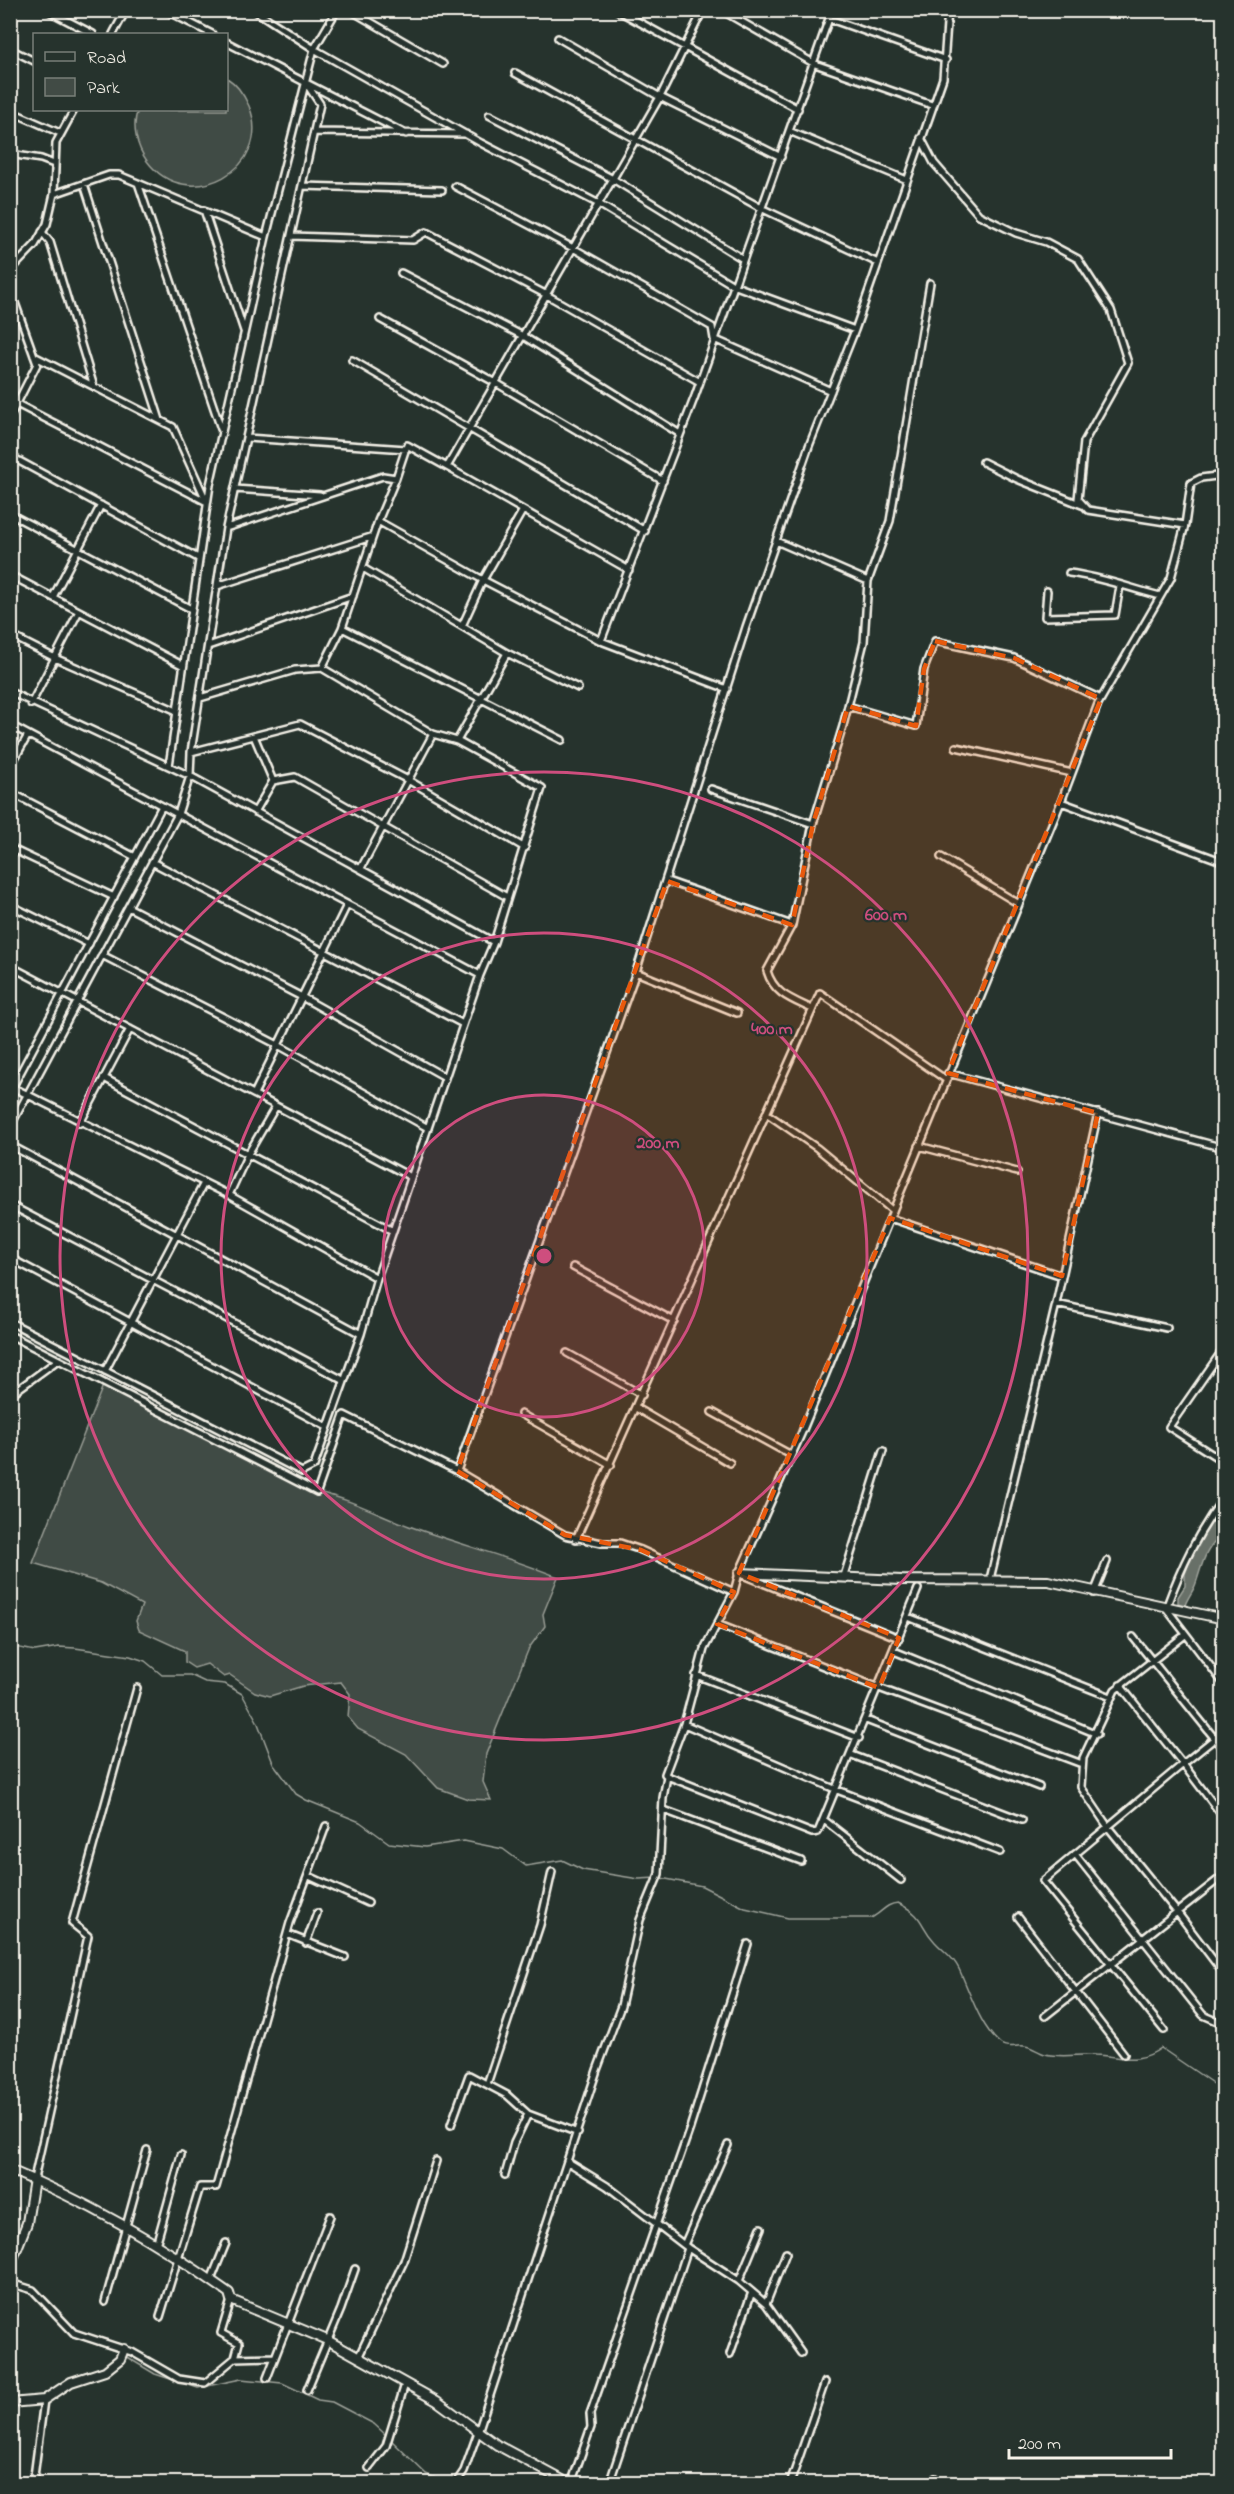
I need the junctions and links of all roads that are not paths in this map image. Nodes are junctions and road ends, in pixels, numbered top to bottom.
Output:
1 (47, 10) edge
2 (126, 10) edge
3 (165, 10) edge
4 (254, 10) edge
5 (337, 10) edge
6 (350, 10) edge
7 (617, 10) edge
8 (703, 10) edge
9 (722, 10) edge
10 (823, 10) edge
11 (948, 10) edge
12 (831, 15) edge
13 (91, 33) edge
14 (114, 33) edge
15 (210, 33) edge
16 (558, 38) dead end
17 (228, 43) edge
18 (684, 47) junction
19 (10, 49) edge
20 (314, 49) junction
21 (33, 60) edge
22 (946, 60) junction
23 (443, 64) dead end
24 (815, 64) junction
25 (515, 73) dead end
26 (306, 82) junction
27 (660, 96) junction
28 (932, 105) junction
29 (798, 109) junction
30 (10, 111) edge
31 (73, 111) edge
32 (489, 115) dead end
33 (789, 131) junction
34 (314, 132) junction
35 (60, 133) junction
36 (468, 134) junction
37 (406, 135) junction
38 (921, 138) junction
39 (635, 140) junction
40 (10, 154) edge
41 (781, 157) junction
42 (54, 164) junction
43 (613, 179) junction
44 (907, 180) junction
45 (138, 183) junction
46 (84, 184) junction
47 (302, 186) junction
48 (455, 186) dead end
49 (442, 190) dead end
50 (54, 194) junction
51 (597, 203) junction
52 (763, 208) junction
53 (204, 210) junction
54 (42, 232) junction
55 (291, 236) junction
56 (266, 237) junction
57 (573, 248) junction
58 (743, 259) junction
59 (878, 263) junction
60 (10, 271) edge
61 (400, 273) dead end
62 (930, 283) dead end
63 (734, 285) junction
64 (10, 289) edge
65 (545, 294) junction
66 (381, 319) dead end
67 (855, 330) junction
68 (244, 333) junction
69 (524, 336) junction
70 (714, 339) junction
71 (34, 356) junction
72 (352, 360) dead end
73 (700, 382) junction
74 (496, 383) junction
75 (94, 387) junction
76 (831, 392) junction
77 (17, 404) junction
78 (10, 417) edge
79 (160, 420) junction
80 (468, 429) junction
81 (222, 430) junction
82 (680, 434) junction
83 (246, 438) junction
84 (406, 449) junction
85 (10, 456) edge
86 (983, 462) dead end
87 (447, 468) junction
88 (1224, 475) edge
89 (396, 477) junction
90 (663, 481) junction
91 (235, 489) junction
92 (325, 495) junction
93 (207, 502) junction
94 (101, 505) junction
95 (1084, 505) junction
96 (524, 510) junction
97 (10, 514) edge
98 (378, 521) junction
99 (1185, 525) junction
100 (226, 528) junction
101 (645, 531) junction
102 (371, 537) junction
103 (776, 541) junction
104 (77, 549) junction
105 (198, 558) junction
106 (363, 568) junction
107 (629, 570) junction
108 (1069, 573) dead end
109 (10, 575) edge
110 (483, 580) junction
111 (868, 581) junction
112 (217, 586) junction
113 (1120, 586) junction
114 (1047, 591) dead end
115 (353, 596) junction
116 (1160, 596) junction
117 (52, 597) junction
118 (191, 609) junction
119 (79, 611) junction
120 (462, 626) junction
121 (342, 628) junction
122 (10, 635) edge
123 (601, 641) junction
124 (208, 646) junction
125 (507, 653) junction
126 (55, 658) junction
127 (182, 665) junction
128 (322, 668) junction
129 (578, 688) dead end
130 (727, 689) junction
131 (10, 692) edge
132 (480, 697) junction
133 (200, 698) junction
134 (1101, 699) junction
135 (31, 704) junction
136 (848, 706) junction
137 (177, 711) junction
138 (10, 725) edge
139 (434, 734) junction
140 (28, 735) junction
141 (255, 736) junction
142 (562, 740) dead end
143 (457, 741) junction
144 (956, 747) dead end
145 (191, 752) junction
146 (169, 766) junction
147 (10, 767) edge
148 (1072, 773) junction
149 (190, 776) junction
150 (408, 780) junction
151 (273, 781) junction
152 (711, 789) dead end
153 (10, 792) edge
154 (1061, 802) junction
155 (162, 806) junction
156 (255, 812) junction
157 (178, 814) junction
158 (813, 824) junction
159 (383, 825) junction
160 (10, 848) edge
161 (525, 848) junction
162 (135, 857) junction
163 (941, 857) dead end
164 (152, 862) junction
165 (1224, 862) edge
166 (361, 868) junction
167 (667, 881) junction
168 (114, 897) junction
169 (507, 897) junction
170 (10, 904) edge
171 (1019, 904) junction
172 (347, 905) junction
173 (128, 907) junction
174 (792, 925) junction
175 (494, 942) junction
176 (89, 944) junction
177 (324, 953) junction
178 (102, 955) junction
179 (10, 966) edge
180 (636, 972) junction
181 (480, 975) junction
182 (62, 994) junction
183 (300, 996) junction
184 (78, 1001) junction
185 (812, 1009) junction
186 (737, 1013) dead end
187 (463, 1024) junction
188 (130, 1029) junction
189 (278, 1046) junction
190 (948, 1072) junction
191 (446, 1077) junction
192 (104, 1078) junction
193 (945, 1079) junction
194 (11, 1088) edge
195 (254, 1094) junction
196 (27, 1095) junction
197 (276, 1106) junction
198 (766, 1113) junction
199 (1098, 1113) junction
200 (80, 1123) junction
201 (10, 1127) edge
202 (428, 1128) junction
203 (10, 1145) edge
204 (919, 1146) junction
205 (1224, 1148) edge
206 (248, 1154) junction
207 (1017, 1172) dead end
208 (411, 1178) junction
209 (204, 1183) junction
210 (229, 1195) junction
211 (10, 1205) edge
212 (891, 1215) junction
213 (393, 1231) junction
214 (179, 1234) junction
215 (10, 1258) edge
216 (573, 1267) dead end
217 (1062, 1276) junction
218 (377, 1278) junction
219 (151, 1279) junction
220 (1056, 1304) junction
221 (674, 1321) junction
222 (10, 1322) edge
223 (130, 1322) junction
224 (1167, 1328) dead end
225 (361, 1334) junction
226 (10, 1335) edge
227 (1224, 1348) edge
228 (567, 1353) dead end
229 (58, 1360) junction
230 (105, 1371) junction
231 (343, 1380) junction
232 (10, 1395) edge
233 (642, 1395) junction
234 (636, 1408) junction
235 (712, 1412) dead end
236 (521, 1414) dead end
237 (327, 1427) junction
238 (883, 1451) dead end
239 (791, 1455) junction
240 (1224, 1462) edge
241 (730, 1463) dead end
242 (611, 1465) junction
243 (457, 1471) junction
244 (1224, 1497) edge
245 (576, 1539) junction
246 (1107, 1561) dead end
247 (739, 1573) junction
248 (991, 1575) dead end
249 (844, 1576) junction
250 (918, 1589) dead end
251 (734, 1592) junction
252 (1095, 1593) junction
253 (1167, 1608) junction
254 (908, 1617) junction
255 (1224, 1619) edge
256 (717, 1623) junction
257 (1185, 1635) junction
258 (1133, 1636) dead end
259 (899, 1638) junction
260 (894, 1652) junction
261 (1153, 1661) junction
262 (696, 1674) junction
263 (1224, 1684) edge
264 (1120, 1685) junction
265 (137, 1688) dead end
266 (879, 1688) junction
267 (1111, 1697) junction
268 (866, 1720) junction
269 (684, 1724) junction
270 (1224, 1731) edge
271 (1097, 1734) junction
272 (859, 1738) junction
273 (1214, 1738) junction
274 (1224, 1750) edge
275 (852, 1755) junction
276 (1082, 1764) junction
277 (1183, 1764) junction
278 (668, 1776) junction
279 (1039, 1787) dead end
280 (837, 1790) junction
281 (663, 1810) junction
282 (1224, 1818) edge
283 (824, 1820) junction
284 (1022, 1820) dead end
285 (326, 1826) dead end
286 (1108, 1827) junction
287 (1000, 1852) dead end
288 (1075, 1854) junction
289 (801, 1862) dead end
290 (552, 1872) dead end
291 (1224, 1875) edge
292 (309, 1876) junction
293 (901, 1880) dead end
294 (368, 1903) dead end
295 (1177, 1912) junction
296 (316, 1913) dead end
297 (1018, 1917) dead end
298 (287, 1935) junction
299 (1142, 1938) junction
300 (306, 1943) junction
301 (748, 1944) dead end
302 (345, 1957) dead end
303 (1110, 1965) junction
304 (1224, 1974) edge
305 (1077, 1991) junction
306 (1045, 2016) dead end
307 (1224, 2024) edge
308 (1164, 2030) dead end
309 (1124, 2054) dead end
310 (487, 2085) junction
311 (528, 2114) junction
312 (452, 2125) dead end
313 (578, 2133) junction
314 (728, 2145) dead end
315 (147, 2150) dead end
316 (181, 2155) dead end
317 (436, 2161) dead end
318 (568, 2162) junction
319 (10, 2170) edge
320 (505, 2175) dead end
321 (34, 2179) junction
322 (330, 2216) dead end
323 (658, 2223) junction
324 (126, 2228) junction
325 (761, 2228) dead end
326 (225, 2242) dead end
327 (156, 2245) junction
328 (686, 2246) junction
329 (786, 2253) dead end
330 (178, 2260) junction
331 (10, 2266) edge
332 (355, 2269) dead end
333 (211, 2280) junction
334 (739, 2281) junction
335 (10, 2283) edge
336 (752, 2292) junction
337 (231, 2300) junction
338 (105, 2302) dead end
339 (766, 2304) junction
340 (160, 2317) dead end
341 (288, 2324) junction
342 (327, 2340) junction
343 (124, 2349) junction
344 (801, 2353) dead end
345 (730, 2354) dead end
346 (274, 2357) junction
347 (235, 2358) junction
348 (358, 2358) junction
349 (267, 2378) dead end
350 (825, 2382) dead end
351 (405, 2384) junction
352 (307, 2390) dead end
353 (44, 2400) junction
354 (10, 2403) edge
355 (478, 2432) junction
356 (369, 2468) dead end
357 (455, 2483) edge
358 (33, 2484) edge
359 (570, 2484) edge
360 (609, 2484) edge
361 (790, 2484) edge

1 - 13 street
2 - 14 street
3 - 15 street
4 - 20 street
5 - 20 street
6 - 23 street
7 - 18 street
8 - 18 street
9 - 24 street
10 - 12 street
11 - 22 street
12 - 22 street
12 - 24 street
16 - 27 street
17 - 26 street
18 - 27 street
18 - 29 street
19 - 21 street
20 - 26 street
20 - 36 street
22 - 28 street
24 - 28 street
24 - 29 street
25 - 39 street
26 - 34 street
26 - 37 street
26 - 56 street
27 - 39 street
27 - 41 street
28 - 38 street
29 - 33 street
30 - 35 street
31 - 35 street
32 - 43 street
33 - 41 street
33 - 44 street
34 - 37 street
34 - 47 street
35 - 42 street
36 - 37 street
36 - 51 street
38 - 44 street
38 - 95 street
39 - 43 street
39 - 52 street
40 - 42 street
41 - 52 street
42 - 50 street
43 - 51 street
43 - 58 street
44 - 59 street
45 - 46 street
45 - 53 street
45 - 81 street
46 - 50 street
46 - 79 street
47 - 49 street
47 - 55 street
48 - 57 street
50 - 54 street
51 - 57 street
51 - 63 street
52 - 58 street
52 - 59 street
53 - 56 street
53 - 68 street
54 - 60 street
54 - 75 street
55 - 65 street
55 - 83 street
56 - 68 street
57 - 65 street
57 - 70 street
58 - 63 street
59 - 67 street
61 - 69 street
62 - 111 street
63 - 67 street
63 - 70 street
64 - 71 street
65 - 69 street
65 - 73 street
66 - 74 street
67 - 76 street
68 - 81 street
69 - 74 street
69 - 82 street
70 - 73 street
70 - 76 street
71 - 75 street
71 - 77 street
72 - 80 street
73 - 82 street
74 - 80 street
74 - 90 street
75 - 79 street
76 - 103 street
77 - 78 street
77 - 93 street
79 - 93 street
80 - 87 street
80 - 101 street
81 - 93 street
82 - 90 street
83 - 84 street
83 - 91 street
84 - 87 street
84 - 89 street
85 - 94 street
86 - 95 street
87 - 96 street
88 - 99 street
89 - 92 street
89 - 98 street
90 - 101 street
91 - 92 street
91 - 100 street
92 - 100 street
93 - 105 street
94 - 104 street
94 - 105 street
95 - 99 street
96 - 107 street
96 - 110 street
97 - 104 street
98 - 102 street
98 - 110 street
99 - 116 street
100 - 112 street
101 - 107 street
102 - 106 street
102 - 112 street
103 - 111 street
103 - 130 street
104 - 117 street
104 - 118 street
105 - 118 street
106 - 115 street
106 - 120 street
107 - 123 street
108 - 113 street
109 - 117 street
110 - 120 street
110 - 123 street
111 - 136 street
112 - 124 street
113 - 114 street
113 - 116 street
115 - 121 street
115 - 124 street
116 - 134 street
117 - 119 street
118 - 127 street
119 - 126 street
119 - 127 street
120 - 125 street
121 - 128 street
121 - 132 street
122 - 126 street
123 - 130 street
124 - 133 street
125 - 129 street
125 - 132 street
126 - 135 street
126 - 137 street
127 - 137 street
128 - 133 street
128 - 139 street
130 - 167 street
131 - 135 street
132 - 142 street
132 - 143 street
133 - 145 street
134 - 136 street
134 - 148 street
135 - 146 street
136 - 158 street
137 - 146 street
138 - 140 street
139 - 143 street
139 - 150 street
140 - 147 street
140 - 155 street
141 - 145 street
141 - 150 street
141 - 151 street
143 - 161 street
144 - 148 street
145 - 149 street
146 - 149 street
148 - 154 street
149 - 156 street
149 - 157 street
150 - 159 street
150 - 161 street
151 - 156 street
151 - 159 street
152 - 158 street
153 - 162 street
154 - 165 street
154 - 171 street
155 - 157 street
155 - 162 street
156 - 166 street
157 - 164 street
157 - 172 street
158 - 174 street
159 - 166 street
159 - 169 street
160 - 168 street
161 - 169 street
162 - 168 street
163 - 171 street
164 - 173 street
164 - 177 street
166 - 175 street
167 - 174 street
167 - 180 street
168 - 176 street
169 - 175 street
170 - 176 street
171 - 190 street
172 - 177 street
172 - 181 street
173 - 178 street
173 - 183 street
174 - 185 street
175 - 181 street
176 - 182 street
177 - 183 street
177 - 187 street
178 - 184 street
178 - 189 street
179 - 182 street
180 - 186 street
180 - 243 street
181 - 187 street
182 - 184 street
182 - 194 street
183 - 189 street
183 - 191 street
184 - 188 street
184 - 196 street
185 - 193 street
185 - 198 street
187 - 191 street
188 - 192 street
188 - 195 street
189 - 195 street
189 - 202 street
190 - 193 street
190 - 199 street
191 - 202 street
192 - 200 street
192 - 206 street
193 - 204 street
194 - 196 street
195 - 197 street
196 - 200 street
196 - 201 street
197 - 206 street
197 - 208 street
198 - 212 street
198 - 221 street
199 - 205 street
199 - 217 street
200 - 209 street
202 - 208 street
203 - 214 street
204 - 207 street
204 - 212 street
206 - 210 street
206 - 213 street
208 - 213 street
209 - 210 street
209 - 214 street
210 - 218 street
211 - 219 street
212 - 217 street
212 - 239 street
213 - 218 street
214 - 219 street
214 - 225 street
215 - 223 street
216 - 221 street
217 - 220 street
218 - 225 street
219 - 223 street
219 - 231 street
220 - 224 street
220 - 248 street
221 - 233 street
222 - 230 street
223 - 230 street
223 - 237 street
225 - 231 street
226 - 229 street
227 - 240 street
228 - 233 street
229 - 232 street
229 - 243 street
230 - 237 street
231 - 237 street
233 - 234 street
234 - 241 street
234 - 242 street
235 - 239 street
236 - 242 street
238 - 249 street
239 - 247 street
242 - 245 street
243 - 245 street
244 - 253 street
245 - 251 street
246 - 252 street
247 - 249 street
247 - 251 street
247 - 259 street
249 - 252 street
250 - 254 street
251 - 256 street
252 - 253 street
253 - 255 street
253 - 257 street
254 - 259 street
254 - 267 street
256 - 262 street
256 - 266 street
257 - 261 street
257 - 263 street
258 - 261 street
259 - 260 street
260 - 266 street
260 - 271 street
261 - 264 street
261 - 273 street
262 - 269 street
262 - 272 street
264 - 267 street
264 - 277 street
265 - 321 street
266 - 268 street
266 - 276 street
267 - 271 street
268 - 272 street
268 - 279 street
269 - 278 street
269 - 280 street
270 - 273 street
271 - 276 street
272 - 275 street
273 - 274 street
273 - 277 street
275 - 280 street
275 - 284 street
276 - 286 street
277 - 282 street
277 - 286 street
278 - 281 street
278 - 283 street
280 - 283 street
280 - 287 street
281 - 289 street
281 - 313 street
283 - 293 street
285 - 292 street
286 - 288 street
286 - 295 street
288 - 299 street
288 - 303 street
290 - 310 street
291 - 295 street
292 - 294 street
292 - 298 street
295 - 299 street
295 - 304 street
296 - 300 street
297 - 305 street
298 - 300 street
298 - 330 street
299 - 303 street
299 - 307 street
300 - 302 street
301 - 323 street
303 - 305 street
303 - 308 street
305 - 306 street
305 - 309 street
310 - 311 street
310 - 312 street
311 - 313 street
311 - 320 street
313 - 318 street
314 - 328 street
315 - 324 street
316 - 327 street
317 - 348 street
318 - 323 street
318 - 355 street
319 - 321 street
321 - 324 street
321 - 331 street
322 - 341 street
323 - 328 street
323 - 359 street
324 - 327 street
324 - 338 street
325 - 334 street
326 - 333 street
327 - 330 street
328 - 334 street
328 - 360 street
329 - 339 street
330 - 333 street
330 - 340 street
332 - 342 street
333 - 337 street
334 - 336 street
335 - 343 street
336 - 339 street
336 - 345 street
337 - 341 street
337 - 347 street
339 - 344 street
341 - 342 street
341 - 346 street
342 - 348 street
342 - 352 street
343 - 347 street
343 - 353 street
346 - 347 street
346 - 349 street
348 - 351 street
350 - 361 street
351 - 355 street
351 - 356 street
353 - 354 street
353 - 358 street
355 - 357 street
355 - 359 street

